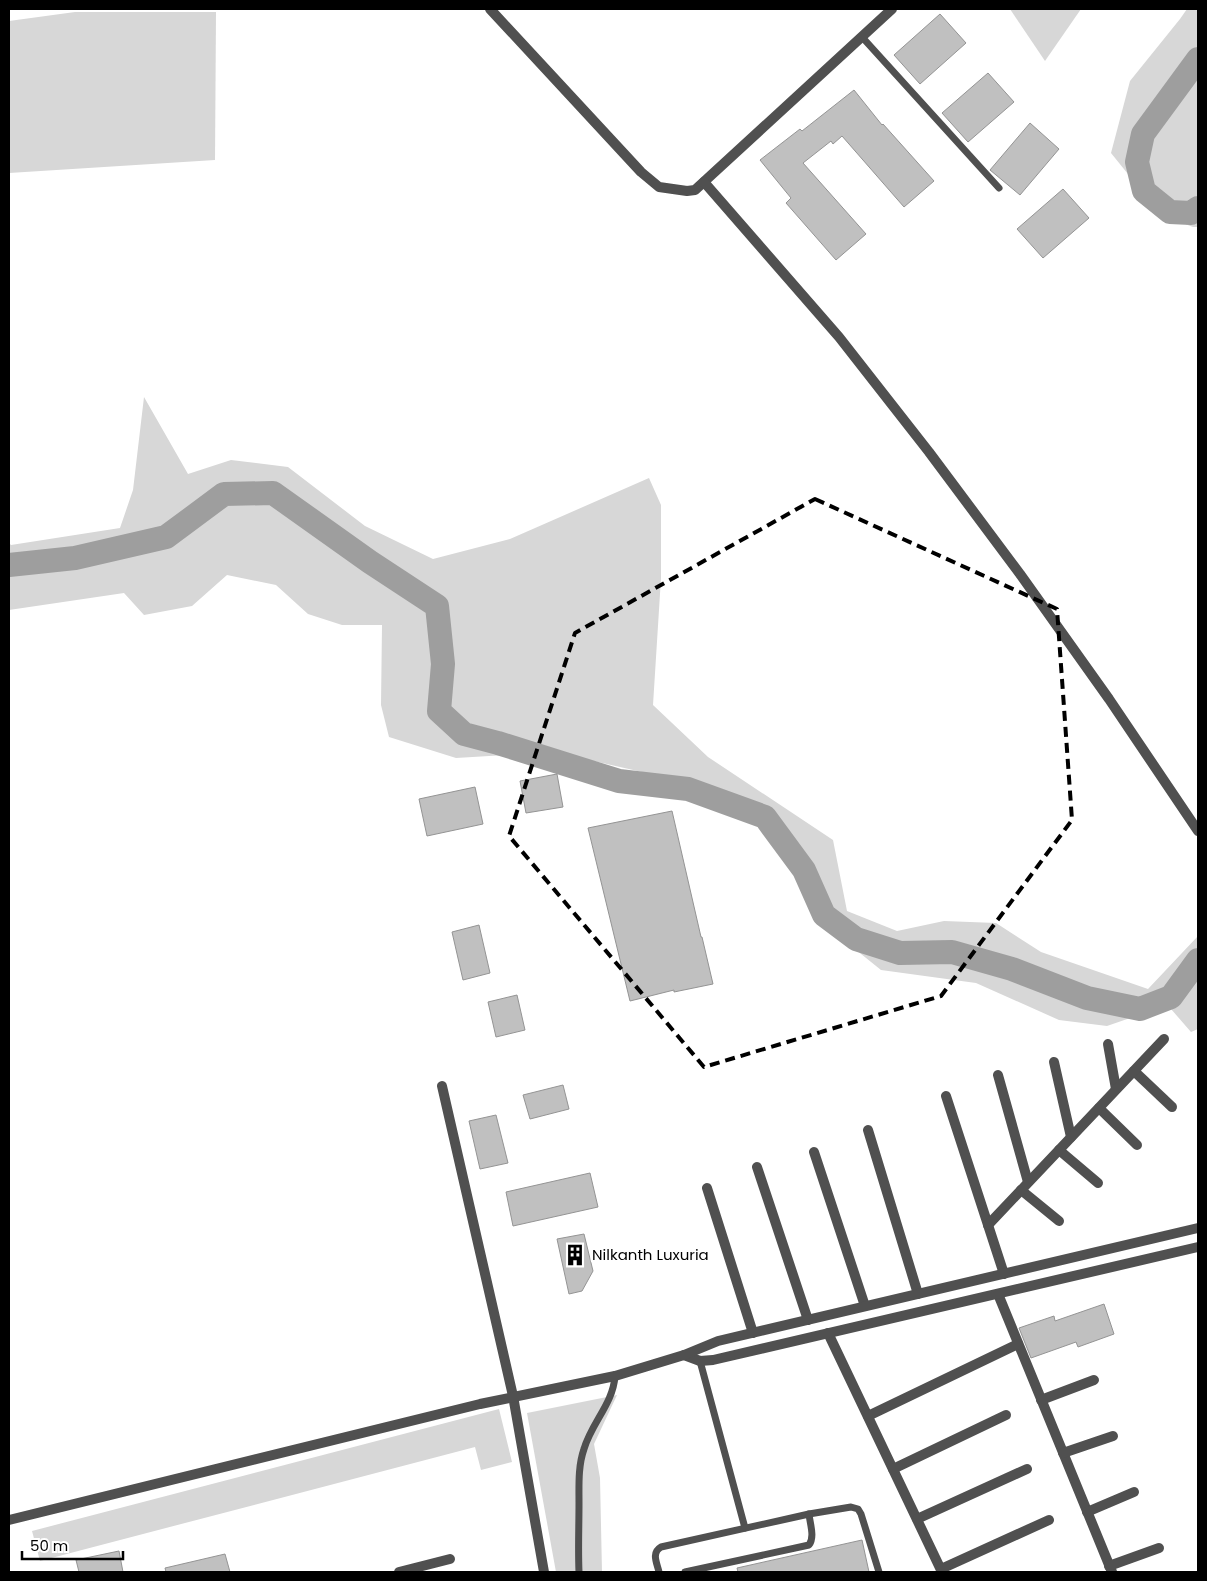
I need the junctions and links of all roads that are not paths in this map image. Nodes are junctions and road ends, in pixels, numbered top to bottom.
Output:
1 (490, 9) edge
2 (892, 9) edge
3 (862, 37) junction
4 (704, 182) junction
5 (999, 188) dead end
6 (1198, 832) edge
7 (1164, 1039) dead end
8 (1108, 1044) dead end
9 (1054, 1062) dead end
10 (1134, 1071) junction
11 (998, 1075) dead end
12 (442, 1086) dead end
13 (1116, 1089) junction
14 (946, 1096) dead end
15 (1172, 1107) dead end
16 (1098, 1108) junction
17 (868, 1130) dead end
18 (1071, 1137) junction
19 (1137, 1145) dead end
20 (1059, 1150) junction
21 (814, 1152) dead end
22 (757, 1167) dead end
23 (1098, 1183) dead end
24 (1025, 1186) junction
25 (707, 1188) dead end
26 (1059, 1221) dead end
27 (988, 1225) junction
28 (1198, 1228) edge
29 (1198, 1247) edge
30 (1004, 1274) junction
31 (918, 1294) junction
32 (998, 1294) junction
33 (865, 1306) junction
34 (808, 1320) junction
35 (753, 1333) junction
36 (828, 1333) junction
37 (1018, 1344) junction
38 (684, 1355) junction
39 (700, 1361) junction
40 (615, 1376) junction
41 (1094, 1380) dead end
42 (513, 1396) junction
43 (1040, 1400) junction
44 (1006, 1415) dead end
45 (868, 1416) junction
46 (1113, 1436) dead end
47 (1063, 1453) junction
48 (893, 1469) junction
49 (1027, 1469) dead end
50 (1134, 1492) dead end
51 (1087, 1512) junction
52 (809, 1514) junction
53 (917, 1519) junction
54 (9, 1520) edge
55 (1049, 1520) dead end
56 (744, 1528) junction
57 (1159, 1548) dead end
58 (450, 1559) dead end
59 (1111, 1569) edge
60 (942, 1571) edge
61 (399, 1572) edge
62 (544, 1572) edge
63 (579, 1572) edge
64 (659, 1572) edge
65 (685, 1572) edge
66 (879, 1572) edge

1 - 4 street
2 - 3 street
3 - 4 street
3 - 5 lane
4 - 6 street
7 - 10 street
8 - 13 street
9 - 18 street
10 - 13 street
10 - 15 street
11 - 24 street
12 - 42 street
13 - 16 street
14 - 27 street
16 - 18 street
16 - 19 street
17 - 31 street
18 - 20 street
20 - 23 street
20 - 24 street
21 - 33 street
22 - 34 street
24 - 26 street
24 - 27 street
25 - 35 street
27 - 30 street
28 - 30 street
29 - 32 street
30 - 31 street
31 - 33 street
32 - 36 street
32 - 37 street
33 - 34 street
34 - 35 street
35 - 38 street
36 - 39 street
36 - 45 street
37 - 43 street
37 - 45 street
38 - 39 street
38 - 40 street
39 - 56 lane
40 - 42 street
40 - 63 lane
41 - 43 street
42 - 54 street
42 - 62 street
43 - 47 street
44 - 48 street
45 - 48 street
46 - 47 street
47 - 51 street
48 - 53 street
49 - 53 street
50 - 51 street
51 - 59 street
52 - 56 lane
52 - 65 lane
52 - 66 lane
53 - 60 street
55 - 60 street
56 - 64 lane
57 - 59 street
58 - 61 street

